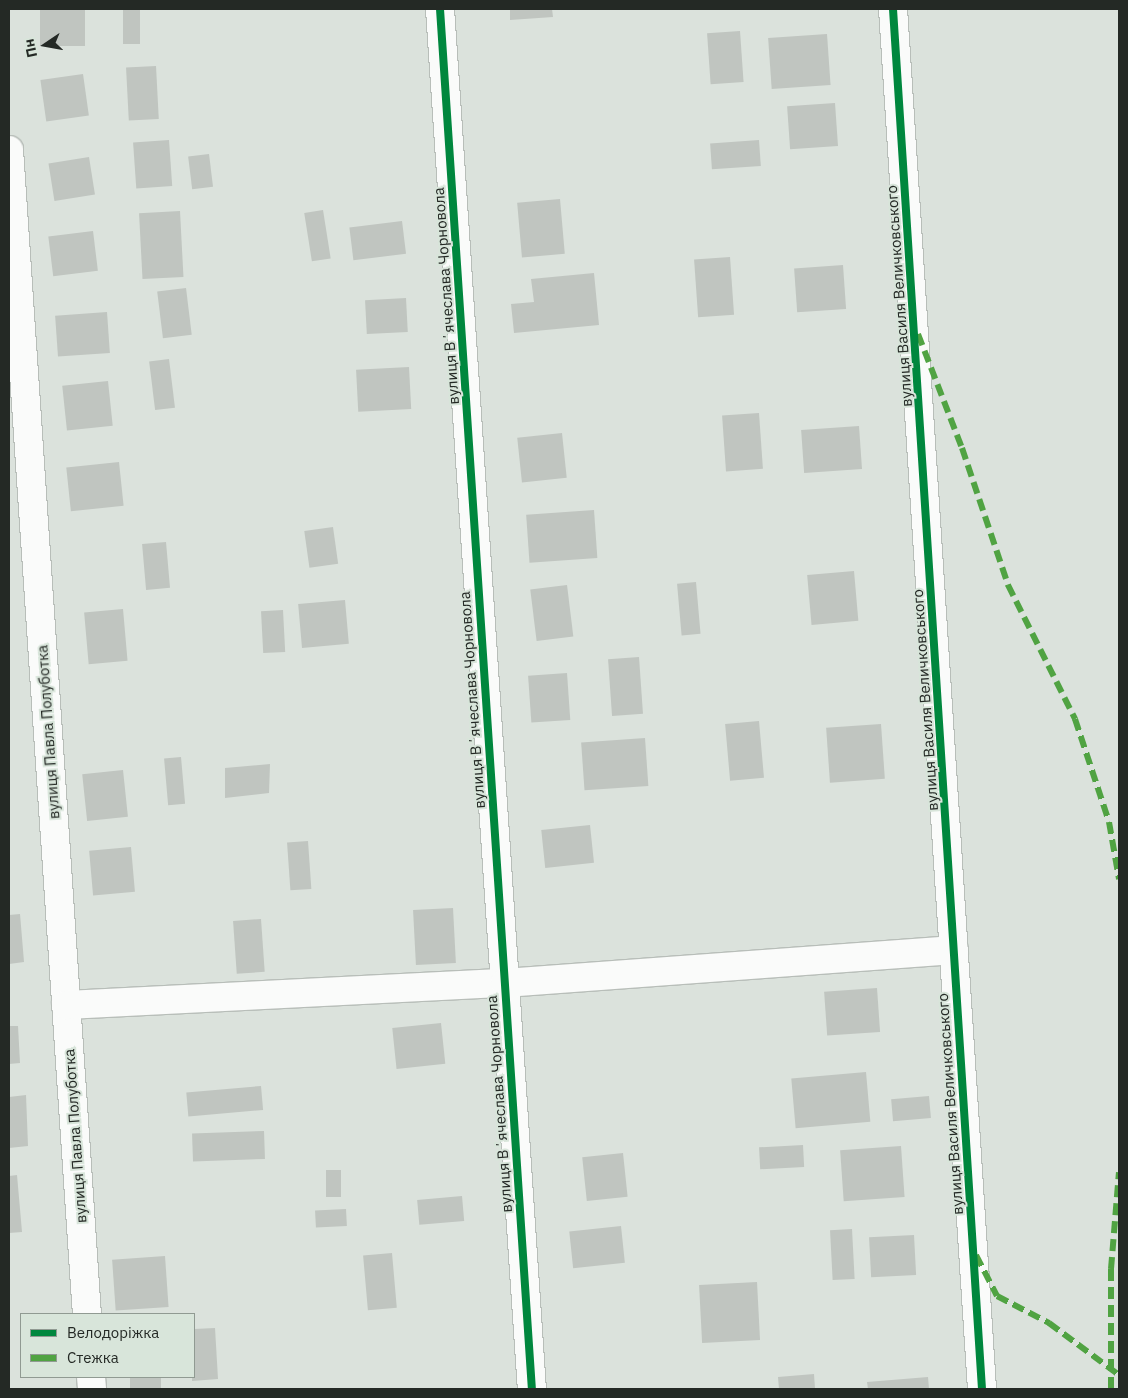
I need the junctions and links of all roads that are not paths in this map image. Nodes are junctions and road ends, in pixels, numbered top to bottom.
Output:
1 (440, 9) edge
2 (893, 9) edge
3 (9, 150) edge
4 (954, 950) junction
5 (505, 983) junction
6 (66, 1005) junction
7 (86, 1313) edge
8 (532, 1389) edge
9 (982, 1389) edge

1 - 5 street, вулиця Вʼячеслава Чорновола
2 - 4 street, вулиця Василя Величковського
3 - 6 street, вулиця Павла Полуботка
4 - 5 street
4 - 9 street, вулиця Василя Величковського
5 - 6 street
5 - 8 street, вулиця Вʼячеслава Чорновола
6 - 7 street, вулиця Павла Полуботка

